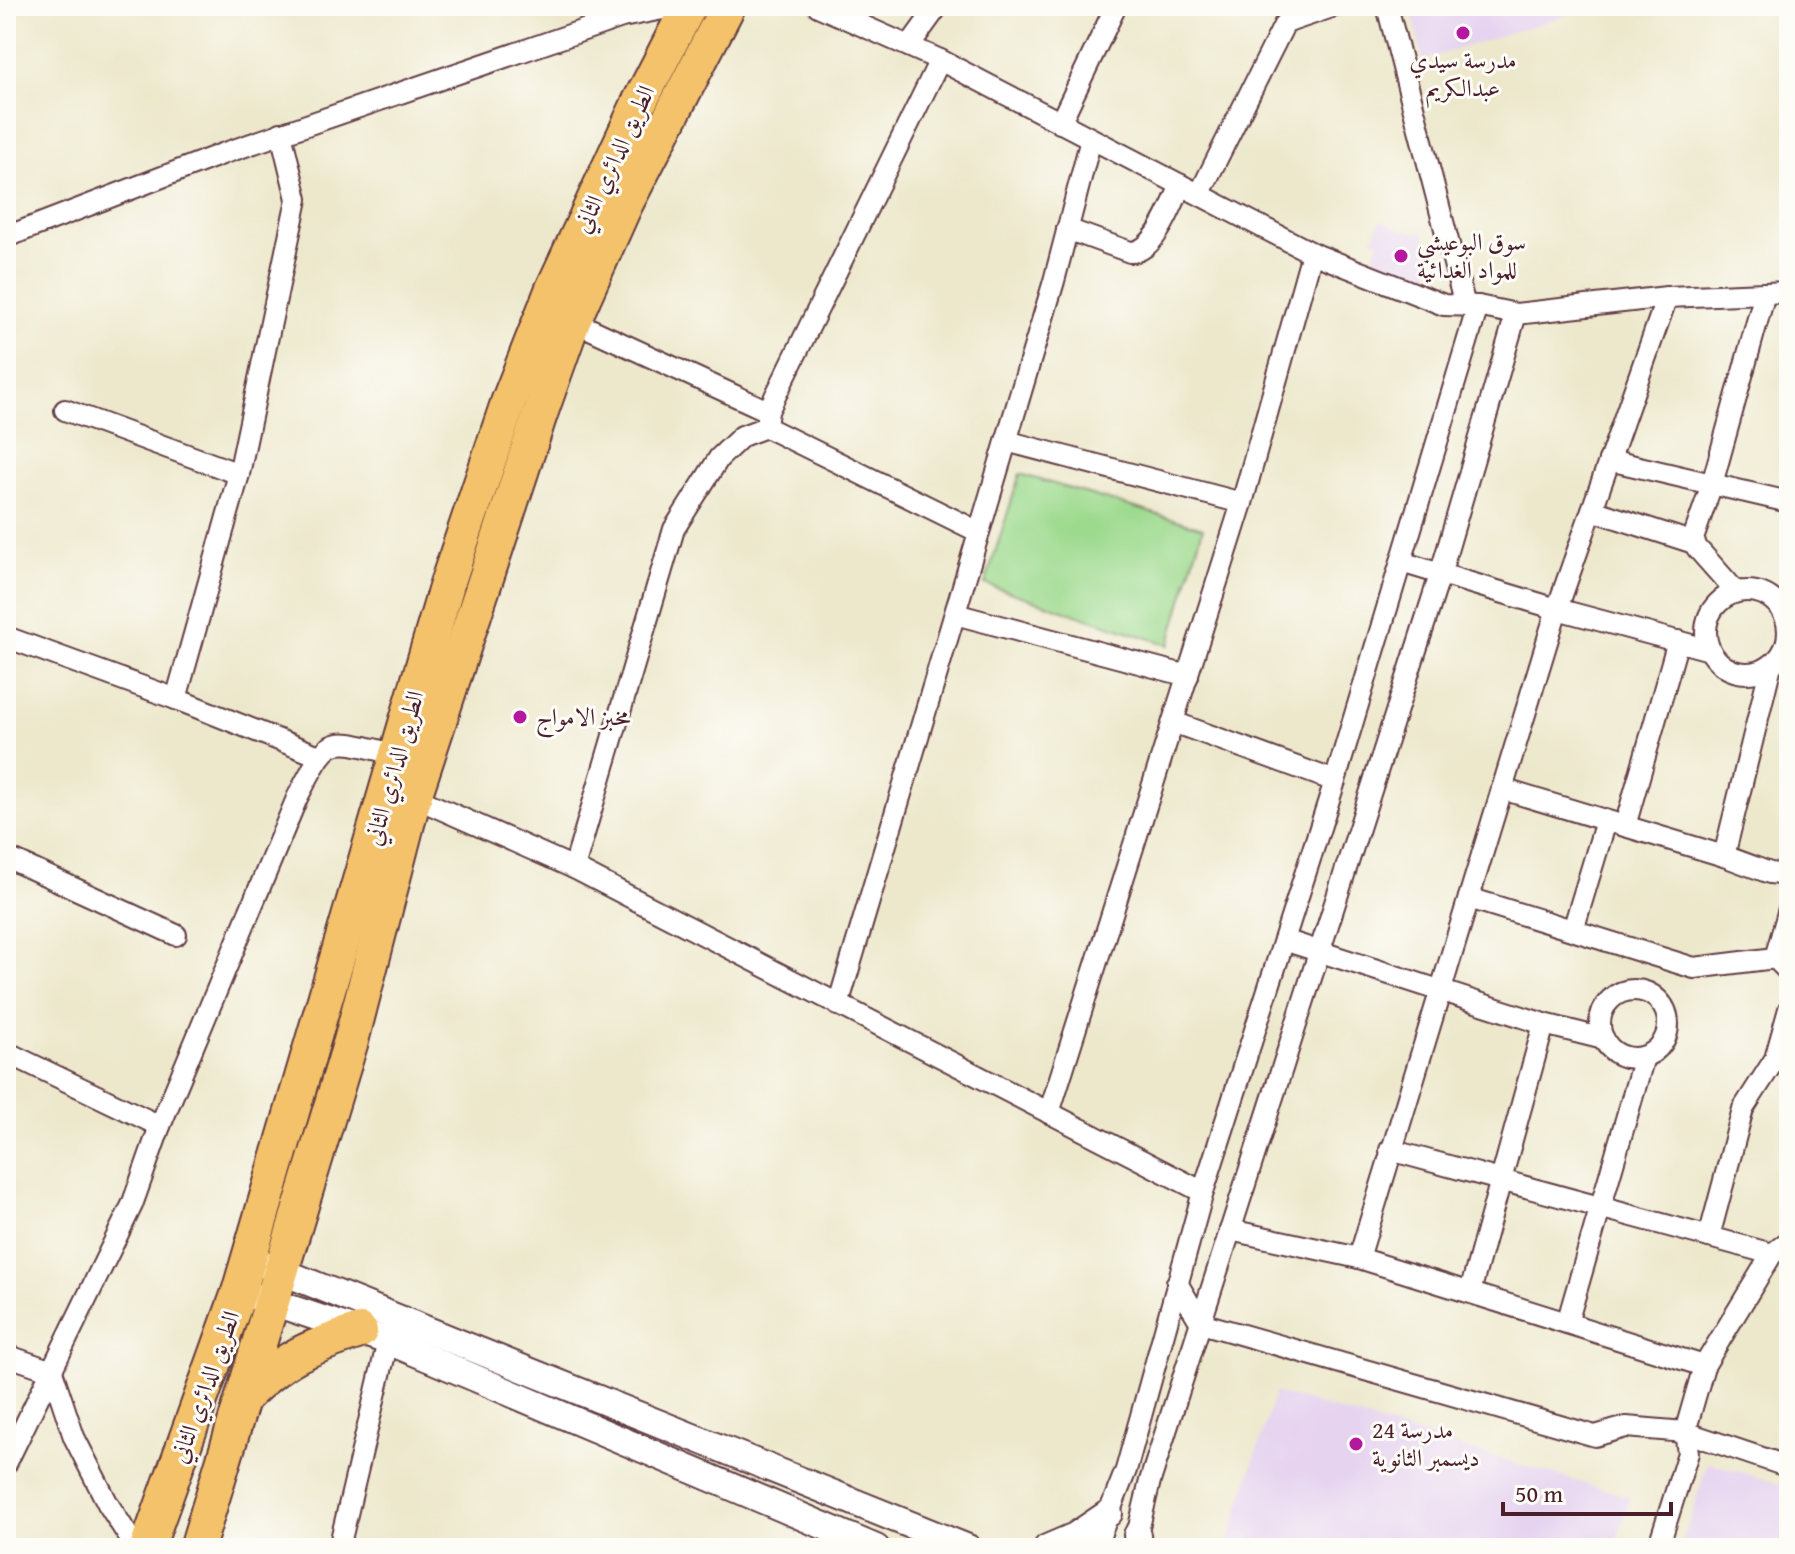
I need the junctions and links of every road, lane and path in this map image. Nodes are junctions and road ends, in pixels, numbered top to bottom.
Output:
1 (678, 6) edge
2 (689, 6) edge
3 (728, 6) edge
4 (818, 6) edge
5 (938, 6) edge
6 (1116, 6) edge
7 (1335, 6) edge
8 (1387, 6) edge
9 (641, 9) edge
10 (909, 46) junction
11 (940, 60) junction
12 (1060, 123) junction
13 (281, 133) junction
14 (1091, 139) junction
15 (1191, 189) junction
16 (1067, 229) junction
17 (6, 237) edge
18 (1312, 253) junction
19 (1789, 292) edge
20 (1765, 293) junction
21 (1667, 297) junction
22 (1471, 306) junction
23 (1516, 314) junction
24 (573, 321) junction
25 (65, 410) dead end
26 (767, 419) junction
27 (1006, 441) junction
28 (1609, 460) junction
29 (239, 474) junction
30 (1712, 484) junction
31 (1789, 502) edge
32 (1242, 503) junction
33 (1592, 510) junction
34 (979, 532) junction
35 (1694, 543) junction
36 (1401, 562) junction
37 (1440, 575) junction
38 (1736, 592) junction
39 (1557, 609) junction
40 (1787, 613) edge
41 (955, 614) junction
42 (6, 637) edge
43 (1678, 641) junction
44 (1710, 650) junction
45 (1771, 665) junction
46 (1188, 676) junction
47 (176, 699) junction
48 (1173, 722) junction
49 (398, 755) junction
50 (319, 756) junction
51 (1335, 781) junction
52 (1502, 789) junction
53 (414, 797) junction
54 (1616, 824) junction
55 (1724, 856) junction
56 (6, 857) edge
57 (574, 868) junction
58 (1789, 875) edge
59 (1469, 898) junction
60 (1789, 909) edge
61 (1573, 930) junction
62 (176, 935) dead end
63 (1284, 940) junction
64 (1320, 949) junction
65 (1782, 965) edge
66 (1440, 990) junction
67 (838, 1005) junction
68 (1789, 1009) edge
69 (1544, 1024) junction
70 (1604, 1039) junction
71 (6, 1052) edge
72 (1644, 1057) junction
73 (1782, 1061) edge
74 (1049, 1113) junction
75 (160, 1126) junction
76 (1390, 1150) junction
77 (1500, 1180) junction
78 (1203, 1192) junction
79 (1600, 1207) junction
80 (1230, 1230) junction
81 (1709, 1237) junction
82 (1789, 1241) edge
83 (1772, 1254) junction
84 (1359, 1258) junction
85 (243, 1276) junction
86 (1177, 1283) junction
87 (278, 1286) junction
88 (1470, 1292) junction
89 (1201, 1323) junction
90 (1567, 1323) junction
91 (374, 1336) junction
92 (6, 1355) edge
93 (1704, 1366) junction
94 (52, 1371) junction
95 (243, 1397) junction
96 (1685, 1432) junction
97 (6, 1464) edge
98 (1789, 1467) edge
99 (1109, 1513) junction
100 (1137, 1544) edge
101 (136, 1548) edge
102 (147, 1548) edge
103 (197, 1548) edge
104 (339, 1548) edge
105 (876, 1548) edge
106 (968, 1548) edge
107 (1047, 1548) edge
108 (1095, 1548) edge
109 (1658, 1548) edge

1 - 9 street
2 - 49 highway, الطريق الدائري الثاني
3 - 24 highway, الطريق الدائري الثاني
4 - 10 street
5 - 10 street
6 - 12 street
7 - 15 street
8 - 22 street
9 - 13 street
10 - 11 street
11 - 12 street
11 - 26 street
12 - 14 street
13 - 17 street
13 - 29 street
14 - 15 street
14 - 16 street
15 - 16 street
15 - 18 street
16 - 27 street
18 - 22 street
18 - 32 street
19 - 20 street
20 - 21 street
20 - 30 street
21 - 23 street
21 - 28 street
22 - 23 street
22 - 36 street
23 - 37 street
24 - 26 street
24 - 53 highway, الطريق الدائري الثاني
25 - 29 street
26 - 34 street
26 - 57 street
27 - 32 street
27 - 34 street
28 - 30 street
28 - 33 street
29 - 47 street
30 - 31 street
30 - 35 street
32 - 46 street
33 - 35 street
33 - 39 street
34 - 41 street
35 - 38 street
36 - 37 street
36 - 51 street
37 - 39 street
37 - 64 street
38 - 40 street
38 - 44 street
39 - 43 street
39 - 52 street
40 - 45 street
41 - 46 street
41 - 67 street
42 - 47 street
43 - 44 street
43 - 54 street
44 - 45 street
45 - 55 street
46 - 48 street
47 - 50 street
48 - 51 street
48 - 74 street
49 - 50 street
49 - 85 highway, الطريق الدائري الثاني
50 - 75 street
51 - 63 street
52 - 54 street
52 - 59 street
53 - 57 street
53 - 87 highway, الطريق الدائري الثاني
54 - 55 street
54 - 61 street
55 - 58 street
56 - 62 street
57 - 67 street
59 - 61 street
59 - 66 street
60 - 65 street
61 - 65 street
63 - 64 street
63 - 78 street
64 - 66 street
64 - 80 street
66 - 69 street
66 - 76 street
67 - 74 street
68 - 73 street
69 - 70 street
69 - 77 street
70 - 72 street
70 - 72 street
71 - 75 street
72 - 79 street
73 - 81 street
74 - 78 street
75 - 94 street
76 - 77 street
76 - 84 street
77 - 79 street
77 - 88 street
78 - 86 street
79 - 81 street
79 - 90 street
80 - 84 street
80 - 89 street
81 - 83 street
82 - 83 street
83 - 93 street
84 - 88 street
85 - 87 street
85 - 102 highway, الطريق الدائري الثاني
86 - 89 street
86 - 99 street
87 - 91 street
87 - 95 highway, الطريق الدائري الثاني
87 - 106 street
88 - 90 street
89 - 96 street
89 - 100 street
90 - 93 street
91 - 95 highway
91 - 104 street
91 - 105 street
92 - 94 street
93 - 96 street
94 - 97 street
94 - 101 street
95 - 103 highway, الطريق الدائري الثاني
96 - 98 street
96 - 109 street
99 - 107 street
99 - 108 street

